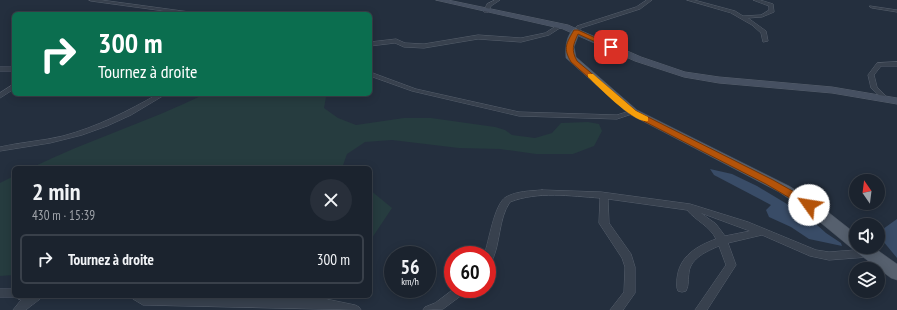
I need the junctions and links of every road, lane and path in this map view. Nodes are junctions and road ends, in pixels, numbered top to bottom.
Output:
1 (92, 0) edge
2 (439, 0) edge
3 (498, 0) edge
4 (650, 0) edge
5 (689, 0) edge
6 (755, 0) edge
7 (872, 7) dead end
8 (486, 11) junction
9 (897, 11) edge
10 (182, 12) edge
11 (743, 17) junction
12 (560, 26) junction
13 (576, 31) junction
14 (765, 41) dead end
15 (372, 44) edge
16 (897, 64) edge
17 (0, 69) edge
18 (12, 69) edge
19 (372, 75) edge
20 (12, 87) edge
21 (0, 96) edge
22 (159, 96) edge
23 (885, 98) junction
24 (897, 101) edge
25 (633, 112) junction
26 (0, 149) edge
27 (604, 197) junction
28 (690, 207) junction
29 (763, 232) junction
30 (849, 237) edge
31 (723, 241) junction
32 (493, 246) edge
33 (849, 251) edge
34 (870, 254) edge
35 (897, 273) edge
36 (682, 288) dead end
37 (0, 293) edge
38 (12, 293) edge
39 (29, 298) edge
40 (140, 298) edge
41 (450, 298) edge
42 (19, 310) edge
43 (355, 310) edge
44 (429, 310) edge
45 (616, 310) edge
46 (701, 310) edge

1 - 10 street
2 - 8 main road
3 - 8 street
4 - 13 street
5 - 11 street
6 - 11 street
7 - 9 street
8 - 12 main road
11 - 14 street
12 - 13 main road
12 - 15 street
13 - 23 main road
13 - 25 main road
16 - 23 street
17 - 18 street
19 - 25 street
20 - 21 street
22 - 26 street
23 - 24 main road
25 - 30 main road
27 - 28 street
27 - 32 street
27 - 45 street
28 - 29 street
28 - 31 street
29 - 31 street
29 - 33 street
31 - 36 street
31 - 46 street
34 - 35 main road
37 - 38 street
39 - 42 street
40 - 43 street
41 - 44 street

